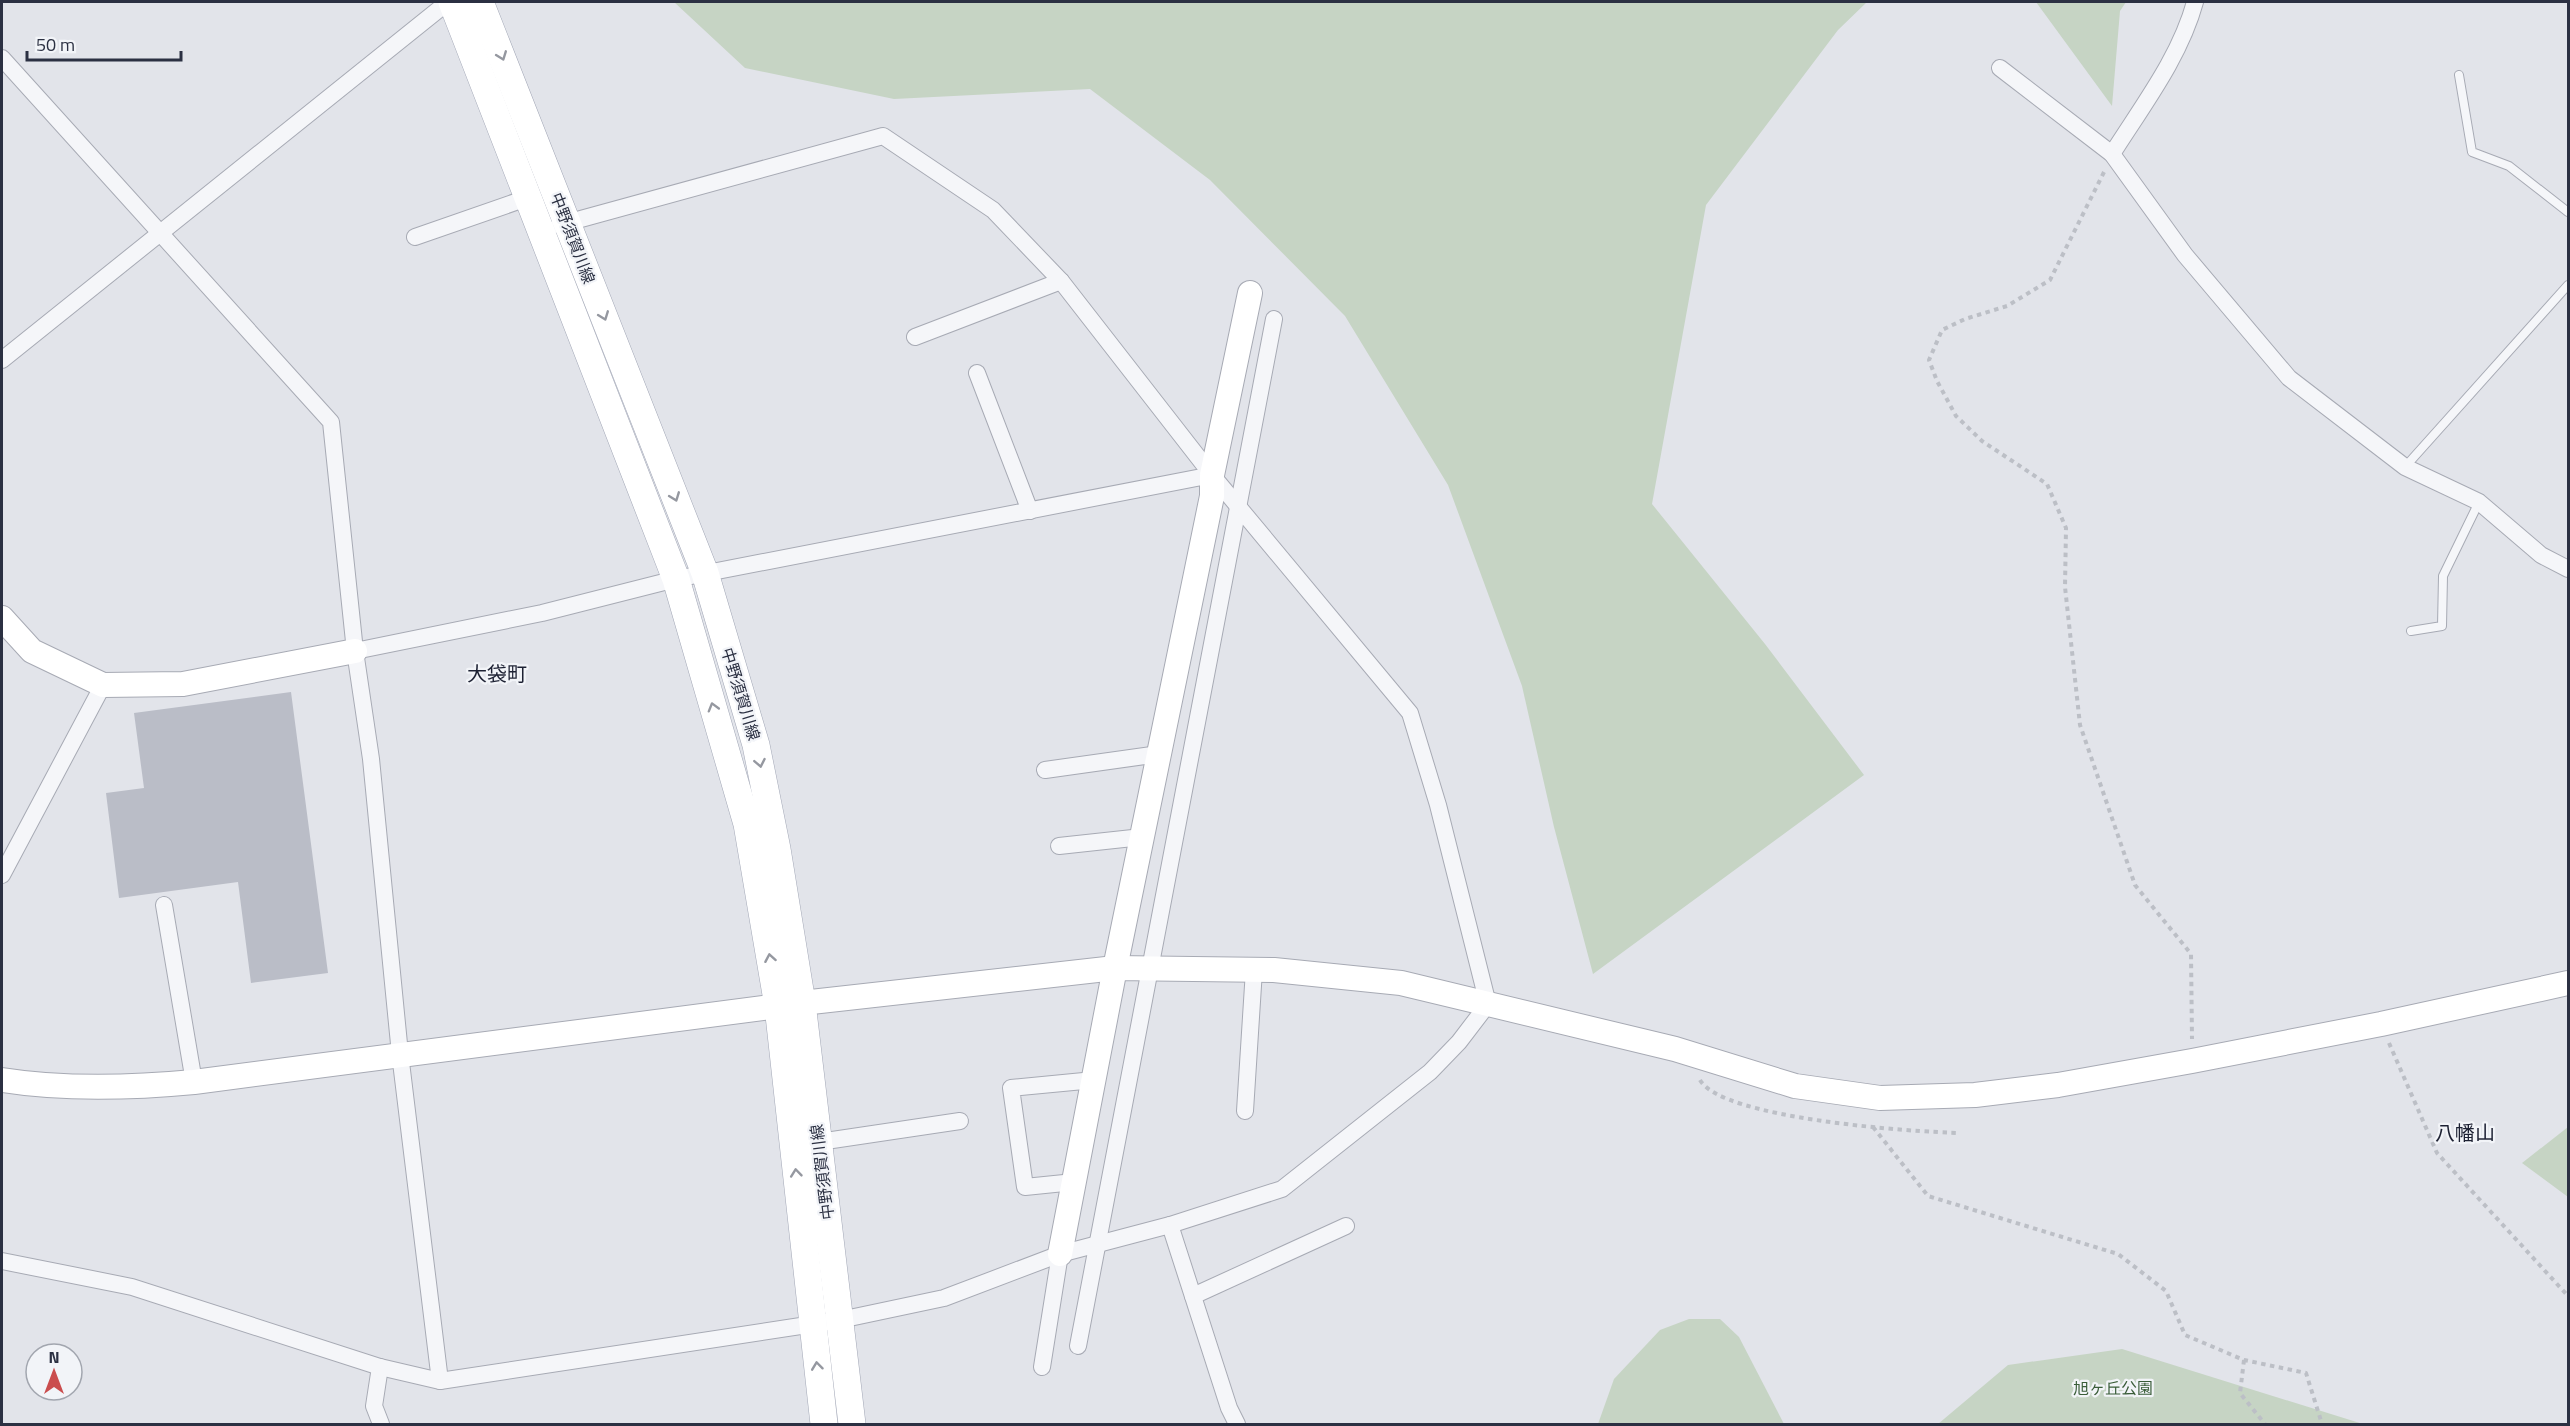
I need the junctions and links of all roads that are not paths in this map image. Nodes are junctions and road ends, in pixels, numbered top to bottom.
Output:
1 (450, 2) edge
2 (480, 2) edge
3 (2195, 2) edge
4 (2, 58) edge
5 (2000, 68) dead end
6 (2459, 75) dead end
7 (2112, 154) junction
8 (527, 198) junction
9 (2568, 212) edge
10 (567, 222) junction
11 (540, 232) junction
12 (158, 233) junction
13 (415, 237) dead end
14 (1061, 281) junction
15 (2568, 285) edge
16 (1250, 293) dead end
17 (1274, 319) dead end
18 (915, 337) dead end
19 (2, 360) edge
20 (977, 373) dead end
21 (2405, 467) junction
22 (1212, 475) junction
23 (2479, 502) junction
24 (1239, 508) junction
25 (1030, 511) junction
26 (2568, 569) edge
27 (705, 573) junction
28 (676, 579) junction
29 (2, 618) edge
30 (2411, 631) dead end
31 (355, 651) junction
32 (103, 685) junction
33 (1159, 754) junction
34 (1045, 770) dead end
35 (1142, 837) junction
36 (1059, 846) dead end
37 (2, 875) edge
38 (164, 905) dead end
39 (1115, 968) junction
40 (1150, 968) junction
41 (1254, 969) junction
42 (2568, 983) edge
43 (1488, 1004) junction
44 (790, 1005) junction
45 (400, 1054) junction
46 (2, 1080) edge
47 (1094, 1080) junction
48 (194, 1082) junction
49 (1245, 1111) dead end
50 (960, 1121) dead end
51 (819, 1142) junction
52 (1074, 1182) junction
53 (1170, 1226) junction
54 (1347, 1226) dead end
55 (1098, 1244) junction
56 (1060, 1254) junction
57 (2, 1261) edge
58 (1193, 1296) junction
59 (840, 1320) junction
60 (812, 1324) junction
61 (1078, 1346) dead end
62 (380, 1367) junction
63 (1042, 1367) dead end
64 (440, 1381) junction
65 (381, 1425) edge
66 (824, 1425) edge
67 (852, 1425) edge
68 (1237, 1425) edge

1 - 8 main road, 中野須賀川線
1 - 12 street
2 -> 10 main road, 中野須賀川線
3 - 7 street
4 - 12 street
5 - 7 street
6 - 9 lane
7 - 21 street
8 - 11 main road, 中野須賀川線
8 - 13 street
10 - 11 street
10 - 14 street
10 -> 27 main road, 中野須賀川線
11 - 28 main road, 中野須賀川線
12 - 19 street
12 - 31 street
14 - 18 street
14 - 22 street
15 - 21 lane
16 - 22 street
17 - 24 street
20 - 25 street
21 - 23 street
22 - 24 street
22 - 25 street
22 - 33 street
23 - 26 street
23 - 30 lane
24 - 40 street
24 - 43 street
25 - 27 street
27 - 28 street
27 -> 44 main road, 中野須賀川線
28 - 31 street
44 -> 28 main road, 中野須賀川線
29 - 32 street
31 - 32 street
31 - 45 street
32 - 37 street
33 - 34 street
33 - 35 street
35 - 36 street
35 - 39 street
38 - 48 street
39 - 40 street
39 - 44 street
39 - 47 street
40 - 41 street
40 - 55 street
41 - 43 street
41 - 49 street
42 - 43 street
43 - 53 street
44 - 45 street
44 - 51 main road, 中野須賀川線
60 -> 44 main road, 中野須賀川線
45 - 48 street
45 - 64 street
46 - 48 street
47 - 52 street
47 - 52 street
50 - 51 street
51 - 59 main road, 中野須賀川線
52 - 56 street
53 - 55 street
53 - 58 street
54 - 58 street
55 - 56 street
55 - 61 street
56 - 59 street
56 - 63 street
57 - 62 street
58 - 68 street
59 - 60 street
59 - 67 main road, 中野須賀川線
60 - 64 street
66 -> 60 main road, 中野須賀川線
62 - 64 street
62 - 65 street

